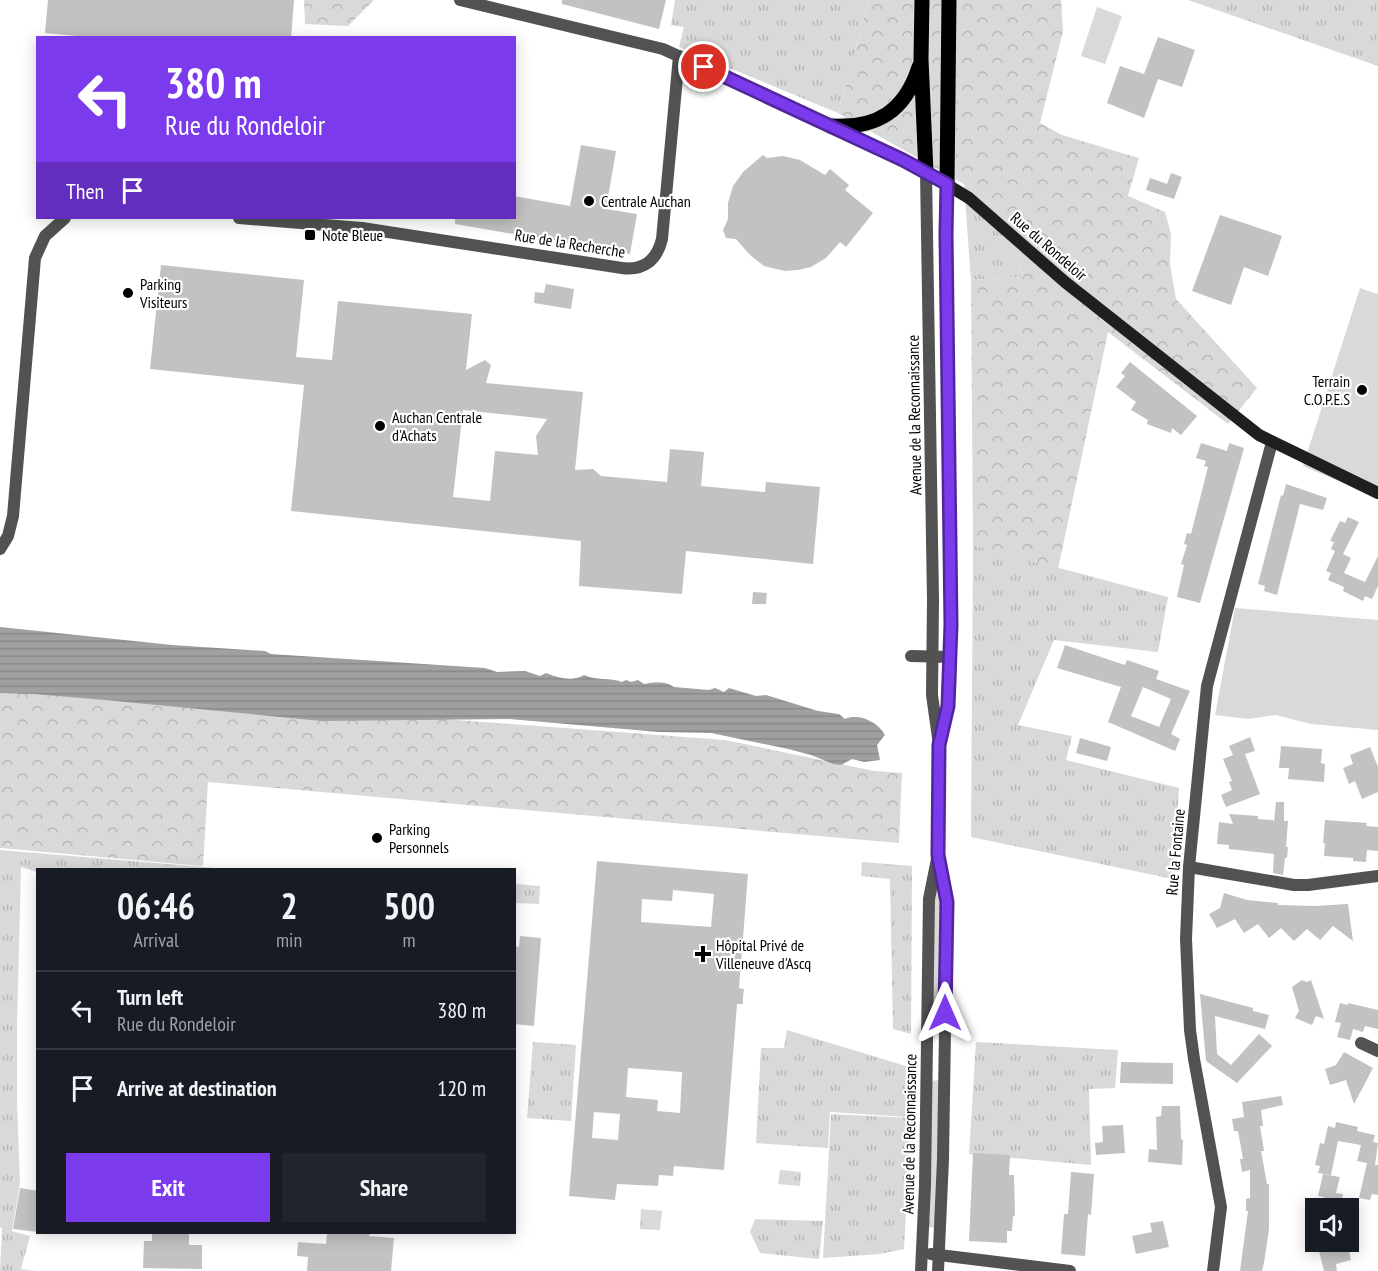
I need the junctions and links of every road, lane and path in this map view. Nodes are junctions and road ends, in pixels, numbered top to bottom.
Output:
1 (460, 0) edge
2 (922, 0) edge
3 (949, 0) edge
4 (678, 56) junction
5 (921, 59) junction
6 (831, 126) junction
7 (926, 172) junction
8 (947, 184) junction
9 (64, 219) edge
10 (251, 219) edge
11 (1272, 442) junction
12 (1378, 493) edge
13 (0, 549) edge
14 (911, 656) dead end
15 (932, 656) junction
16 (950, 657) junction
17 (939, 745) junction
18 (938, 855) junction
19 (1189, 867) junction
20 (1378, 876) edge
21 (1361, 1043) dead end
22 (1378, 1051) edge
23 (922, 1254) junction
24 (939, 1254) junction
25 (921, 1271) edge
26 (938, 1271) edge
27 (1070, 1271) edge
28 (1213, 1271) edge

1 - 4 street, Rue du Rondeloir
2 - 5 main road
3 - 8 main road
4 - 6 street, Rue du Rondeloir
4 - 10 street, Rue de la Recherche
5 - 6 main road
5 - 7 main road
6 - 7 street, Rue du Rondeloir
7 - 8 street, Rue du Rondeloir
7 - 15 street, Avenue de la Reconnaissance
8 - 11 street, Rue du Rondeloir
8 - 16 street, Avenue de la Reconnaissance
9 - 13 street
11 - 12 street, Rue du Rondeloir
11 - 19 street, Rue la Fontaine
14 - 15 street
15 - 16 street
15 - 17 street, Avenue de la Reconnaissance
16 - 17 street, Avenue de la Reconnaissance
17 - 18 street, Avenue de la Reconnaissance
18 - 23 street, Avenue de la Reconnaissance
18 - 24 street, Avenue de la Reconnaissance
19 - 20 street
19 - 28 street, Rue la Fontaine
21 - 22 street
23 - 24 street
23 - 25 street, Avenue de la Reconnaissance
24 - 26 street, Avenue de la Reconnaissance
24 - 27 street

